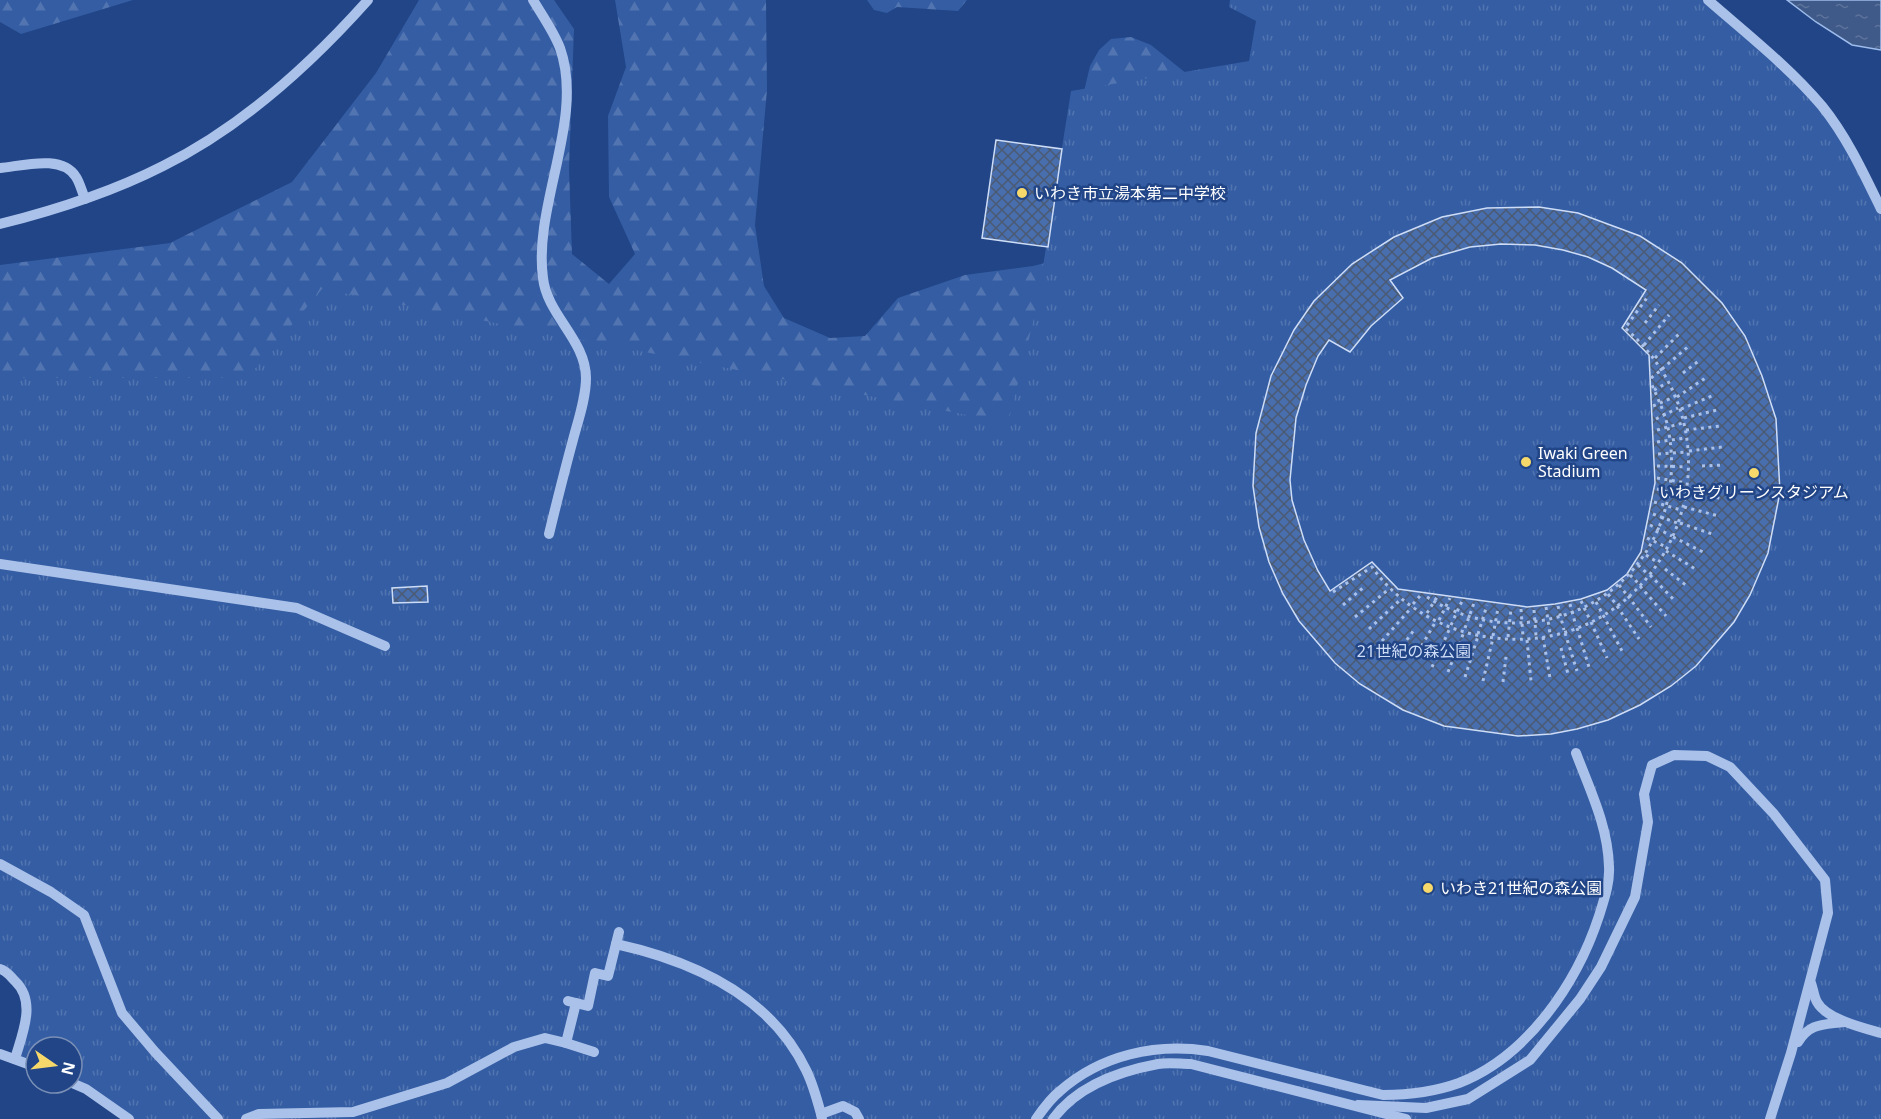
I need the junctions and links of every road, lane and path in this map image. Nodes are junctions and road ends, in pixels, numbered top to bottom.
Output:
1 (368, 0) edge
2 (533, 0) edge
3 (1708, 0) edge
4 (0, 168) edge
5 (85, 199) junction
6 (1881, 209) edge
7 (0, 224) edge
8 (1649, 296) dead end
9 (1659, 305) dead end
10 (1669, 315) dead end
11 (1645, 323) dead end
12 (1681, 332) dead end
13 (1644, 345) junction
14 (1690, 345) dead end
15 (1655, 358) junction
16 (1700, 360) dead end
17 (1661, 370) junction
18 (1683, 373) dead end
19 (1707, 377) dead end
20 (1651, 378) dead end
21 (1667, 383) dead end
22 (1652, 385) dead end
23 (1654, 390) junction
24 (1714, 395) dead end
25 (1675, 397) junction
26 (1660, 403) junction
27 (1653, 406) dead end
28 (1680, 408) junction
29 (1717, 410) dead end
30 (1664, 414) junction
31 (1684, 418) junction
32 (1656, 419) dead end
33 (1683, 423) dead end
34 (1720, 426) dead end
35 (1668, 427) junction
36 (1657, 430) dead end
37 (1686, 430) junction
38 (1685, 438) dead end
39 (1670, 440) junction
40 (1657, 442) dead end
41 (1722, 447) dead end
42 (1688, 452) junction
43 (1671, 453) junction
44 (1658, 454) dead end
45 (1723, 465) dead end
46 (1658, 466) dead end
47 (1702, 466) dead end
48 (1671, 467) junction
49 (1687, 467) dead end
50 (1657, 478) dead end
51 (1670, 480) junction
52 (1686, 483) dead end
53 (1657, 489) dead end
54 (1687, 491) junction
55 (1668, 492) junction
56 (1684, 496) dead end
57 (1723, 499) dead end
58 (1654, 502) dead end
59 (1665, 505) junction
60 (1683, 508) junction
61 (1653, 514) dead end
62 (1719, 516) dead end
63 (1662, 517) junction
64 (1678, 523) junction
65 (1650, 525) dead end
66 (1658, 529) junction
67 (549, 534) dead end
68 (1672, 536) junction
69 (1715, 536) dead end
70 (1647, 538) dead end
71 (1652, 541) junction
72 (1666, 549) junction
73 (1706, 553) dead end
74 (1645, 554) junction
75 (1657, 562) dead end
76 (0, 564) edge
77 (1638, 565) junction
78 (1665, 569) dead end
79 (1696, 570) dead end
80 (1649, 574) junction
81 (1630, 575) junction
82 (1619, 585) junction
83 (1640, 585) junction
84 (1365, 586) dead end
85 (1687, 586) dead end
86 (1389, 589) junction
87 (1333, 592) dead end
88 (1608, 593) junction
89 (1420, 596) dead end
90 (1628, 596) junction
91 (1427, 597) dead end
92 (1437, 597) dead end
93 (1450, 598) dead end
94 (1401, 599) junction
95 (1434, 601) junction
96 (1462, 601) dead end
97 (1581, 601) dead end
98 (1596, 601) junction
99 (1676, 602) dead end
100 (1474, 603) dead end
101 (1570, 604) dead end
102 (1343, 605) dead end
103 (1487, 605) dead end
104 (1616, 605) junction
105 (1412, 606) junction
106 (1558, 606) dead end
107 (1445, 607) junction
108 (1498, 608) dead end
109 (1546, 608) dead end
110 (1584, 608) junction
111 (1511, 609) dead end
112 (1521, 609) dead end
113 (1534, 609) dead end
114 (1457, 612) junction
115 (1427, 613) dead end
116 (1572, 613) junction
117 (1603, 614) junction
118 (1666, 616) dead end
119 (1355, 617) dead end
120 (1469, 617) junction
121 (1560, 617) junction
122 (1483, 620) junction
123 (1548, 620) junction
124 (1438, 621) junction
125 (1590, 621) junction
126 (1496, 622) junction
127 (1535, 622) junction
128 (1509, 623) junction
129 (1522, 623) junction
130 (1450, 626) junction
131 (1576, 627) junction
132 (1651, 627) dead end
133 (1369, 629) dead end
134 (1414, 630) dead end
135 (1464, 630) junction
136 (1564, 631) junction
137 (1550, 634) dead end
138 (1478, 635) junction
139 (1536, 636) dead end
140 (1493, 637) junction
141 (1508, 637) dead end
142 (1522, 637) dead end
143 (1543, 637) junction
144 (1639, 639) dead end
145 (1527, 640) junction
146 (1382, 641) dead end
147 (385, 646) dead end
148 (1561, 648) dead end
149 (1622, 651) dead end
150 (1398, 652) dead end
151 (1506, 657) dead end
152 (1607, 658) dead end
153 (1414, 659) dead end
154 (1432, 667) dead end
155 (1589, 667) dead end
156 (1577, 671) dead end
157 (1448, 672) dead end
158 (1568, 674) dead end
159 (1465, 677) dead end
160 (1550, 678) dead end
161 (1483, 681) dead end
162 (1531, 681) dead end
163 (1503, 682) dead end
164 (1576, 753) dead end
165 (0, 864) edge
166 (619, 932) dead end
167 (616, 944) junction
168 (0, 969) edge
169 (1811, 981) junction
170 (1844, 1022) junction
171 (1881, 1033) edge
172 (566, 1043) junction
173 (594, 1052) dead end
174 (1791, 1053) junction
175 (0, 1054) edge
176 (15, 1059) junction
177 (24, 1062) edge
178 (84, 1088) edge
179 (1358, 1105) junction
180 (354, 1116) edge
181 (821, 1116) edge
182 (129, 1119) edge
183 (218, 1119) edge
184 (246, 1119) edge
185 (859, 1119) edge
186 (1036, 1119) edge
187 (1053, 1119) edge
188 (1406, 1119) edge
189 (1770, 1119) edge

1 - 5 street
2 - 67 street
3 - 6 street
4 - 5 street
5 - 7 street
8 - 13 path
9 - 11 path
10 - 13 path
12 - 15 path
13 - 15 path
14 - 17 path
15 - 17 path
16 - 18 path
17 - 20 path
17 - 25 path
19 - 25 path
21 - 23 path
22 - 23 path
23 - 26 path
24 - 28 path
25 - 26 path
25 - 28 path
26 - 27 path
26 - 30 path
28 - 30 path
28 - 31 path
29 - 31 path
30 - 32 path
30 - 35 path
31 - 37 path
33 - 35 path
34 - 37 path
35 - 36 path
35 - 39 path
37 - 42 path
38 - 39 path
39 - 40 path
39 - 43 path
41 - 42 path
42 - 43 path
42 - 54 path
43 - 44 path
43 - 48 path
45 - 47 path
46 - 48 path
48 - 49 path
48 - 51 path
50 - 51 path
51 - 52 path
51 - 55 path
53 - 55 path
54 - 57 path
54 - 60 path
55 - 56 path
55 - 59 path
58 - 59 path
59 - 60 path
59 - 63 path
60 - 62 path
60 - 64 path
61 - 63 path
63 - 64 path
63 - 66 path
64 - 68 path
64 - 69 path
65 - 66 path
66 - 68 path
66 - 71 path
68 - 72 path
68 - 73 path
70 - 71 path
71 - 72 path
71 - 74 path
72 - 79 path
72 - 80 path
74 - 75 path
74 - 77 path
76 - 147 street
77 - 80 path
77 - 81 path
78 - 85 path
80 - 83 path
80 - 99 path
81 - 82 path
81 - 83 path
82 - 88 path
82 - 90 path
83 - 90 path
83 - 118 path
84 - 102 path
86 - 87 path
86 - 94 path
86 - 119 path
88 - 98 path
88 - 104 path
89 - 105 path
90 - 104 path
90 - 132 path
91 - 95 path
92 - 95 path
93 - 107 path
94 - 105 path
94 - 133 path
95 - 107 path
95 - 115 path
96 - 114 path
97 - 110 path
98 - 110 path
98 - 117 path
100 - 120 path
101 - 116 path
103 - 122 path
104 - 117 path
104 - 144 path
105 - 124 path
105 - 146 path
106 - 121 path
107 - 114 path
107 - 124 path
108 - 126 path
109 - 123 path
110 - 116 path
110 - 125 path
111 - 128 path
112 - 129 path
113 - 127 path
114 - 120 path
114 - 130 path
116 - 121 path
116 - 131 path
117 - 125 path
117 - 149 path
120 - 122 path
120 - 135 path
121 - 123 path
121 - 136 path
122 - 126 path
122 - 138 path
123 - 127 path
123 - 137 path
124 - 130 path
124 - 153 path
125 - 131 path
125 - 152 path
126 - 128 path
126 - 140 path
127 - 129 path
127 - 139 path
128 - 129 path
128 - 141 path
129 - 142 path
130 - 135 path
130 - 154 path
131 - 136 path
131 - 155 path
134 - 150 path
135 - 138 path
135 - 157 path
136 - 143 path
136 - 156 path
138 - 140 path
138 - 159 path
140 - 145 path
140 - 161 path
143 - 145 path
143 - 160 path
145 - 162 path
148 - 158 path
151 - 163 path
164 - 186 street
165 - 183 street
166 - 167 street
167 - 172 street
167 - 181 street
168 - 176 street
169 - 170 street
169 - 174 street
169 - 179 street
170 - 171 street
170 - 174 street
172 - 173 street
172 - 180 street
174 - 189 street
175 - 176 street
176 - 177 street
178 - 182 street
179 - 187 street
179 - 188 street
180 - 184 street
181 - 185 street

